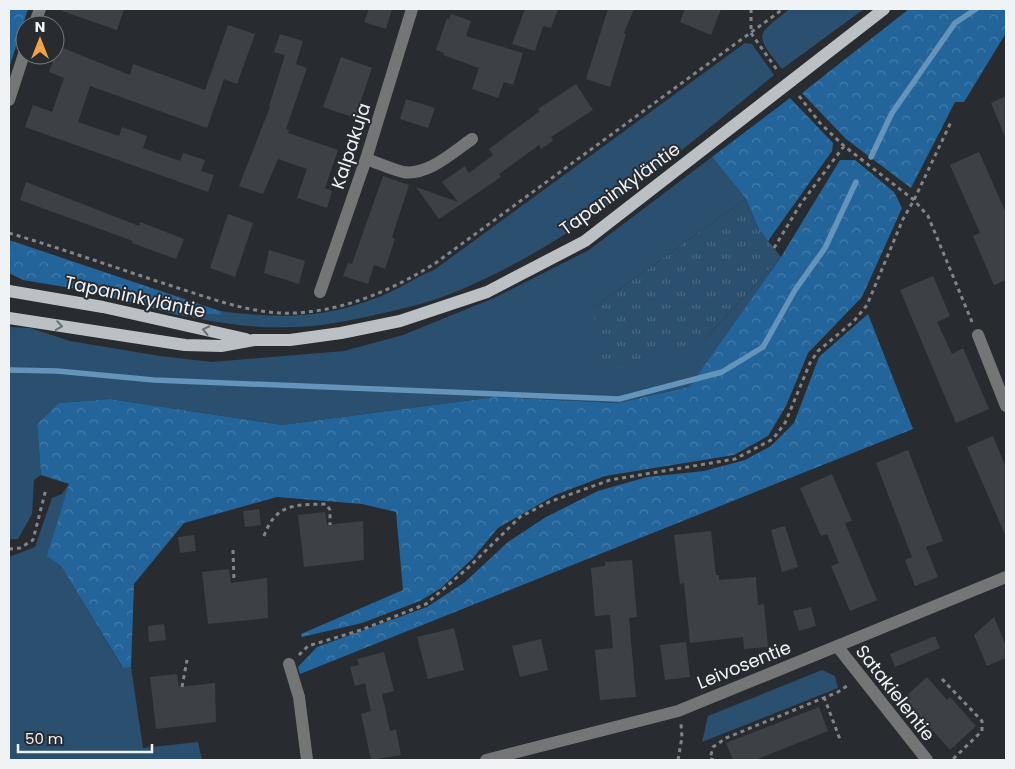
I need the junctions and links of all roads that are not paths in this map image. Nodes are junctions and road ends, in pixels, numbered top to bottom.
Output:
1 (412, 9) edge
2 (884, 9) edge
3 (20, 65) edge
4 (9, 100) edge
5 (472, 139) dead end
6 (366, 159) junction
7 (9, 290) edge
8 (320, 292) dead end
9 (9, 318) edge
10 (978, 335) road end
11 (254, 340) junction
12 (1006, 406) edge
13 (1006, 577) edge
14 (836, 646) junction
15 (289, 664) road end
16 (306, 760) edge
17 (486, 760) edge
18 (927, 760) edge

1 - 6 street, Kalpakuja
2 - 11 main road, Tapaninkyläntie
3 - 4 street
5 - 6 street
6 - 8 street, Kalpakuja
11 -> 7 main road, Tapaninkyläntie
9 -> 11 main road, Tapaninkyläntie
10 - 12 street
13 - 14 street, Leivosentie
14 - 17 street, Leivosentie
14 - 18 street, Satakielentie
15 - 16 street

